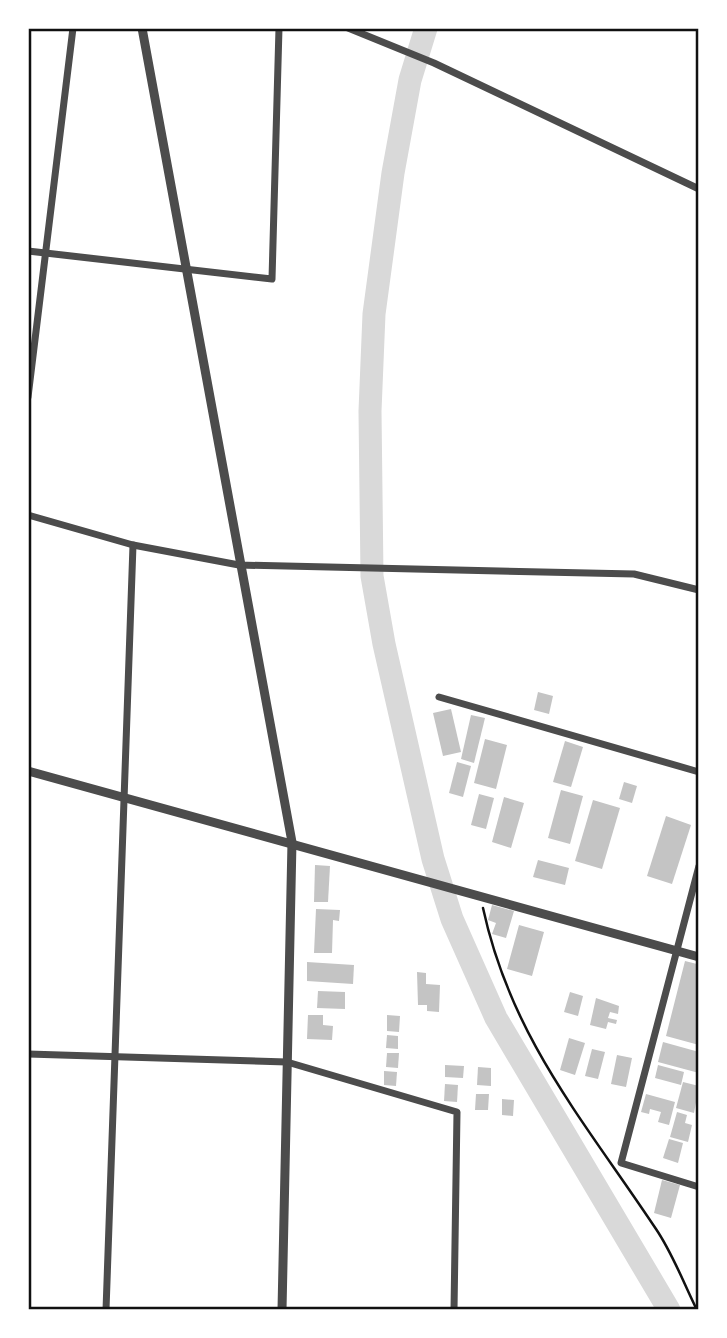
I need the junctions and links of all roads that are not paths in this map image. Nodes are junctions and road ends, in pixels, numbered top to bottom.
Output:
1 (73, 28) edge
2 (142, 28) edge
3 (279, 28) edge
4 (348, 28) edge
5 (699, 189) edge
6 (28, 251) edge
7 (46, 253) junction
8 (185, 270) junction
9 (28, 397) edge
10 (28, 514) edge
11 (133, 545) junction
12 (239, 565) junction
13 (699, 590) edge
14 (439, 697) dead end
15 (28, 771) edge
16 (699, 772) edge
17 (125, 797) junction
18 (292, 842) junction
19 (699, 866) edge
20 (675, 950) junction
21 (699, 957) edge
22 (28, 1054) edge
23 (116, 1057) junction
24 (287, 1062) junction
25 (699, 1187) edge
26 (106, 1310) edge
27 (282, 1310) edge
28 (454, 1310) edge

1 - 7 street
2 - 8 street
3 - 8 street
4 - 5 street
6 - 7 street
7 - 8 street
7 - 9 street
8 - 12 street
10 - 11 street
11 - 12 street
11 - 17 street
12 - 13 street
12 - 18 street
14 - 16 street
15 - 17 street
17 - 18 street
17 - 23 street
18 - 20 street
18 - 24 street
19 - 20 street
20 - 21 street
20 - 25 street
22 - 23 street
23 - 24 street
23 - 26 street
24 - 27 street
24 - 28 street

